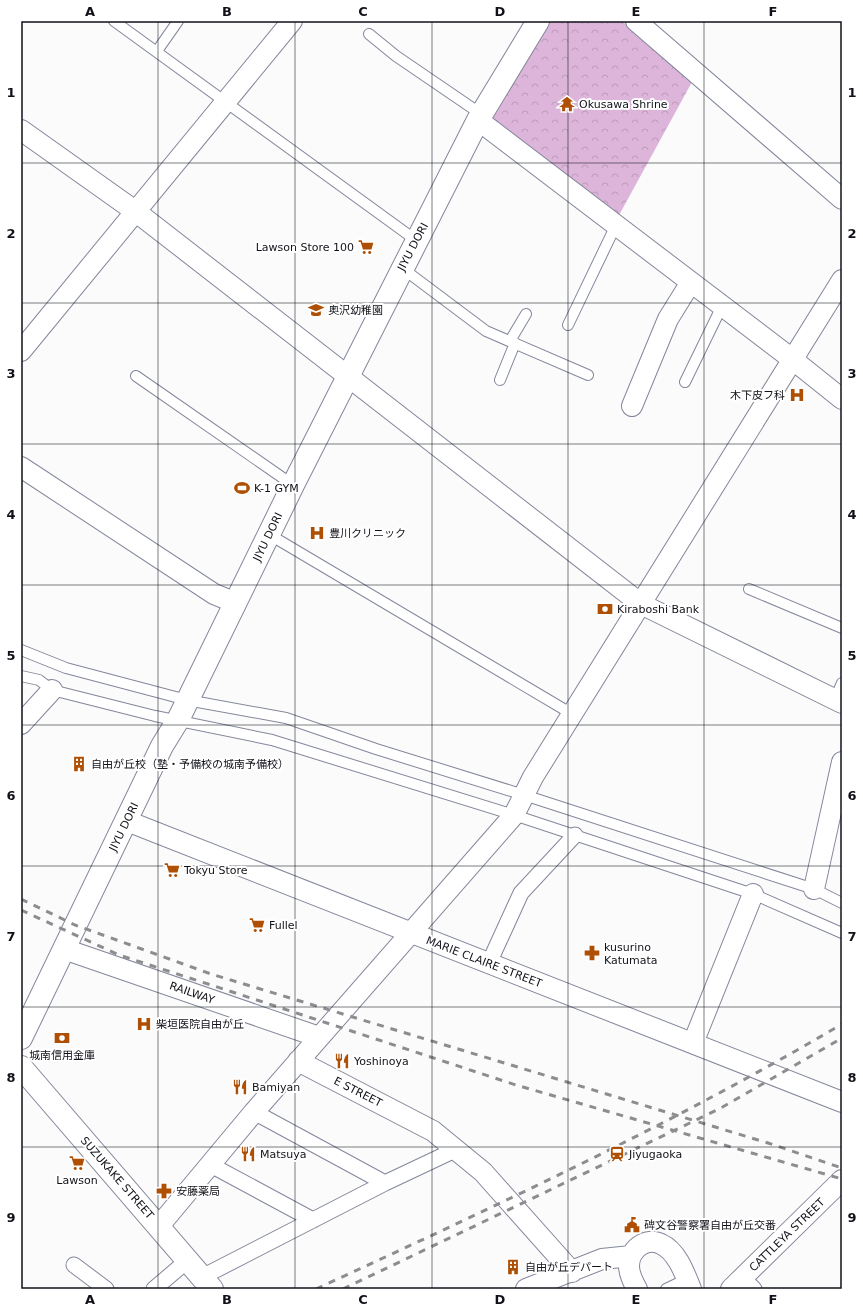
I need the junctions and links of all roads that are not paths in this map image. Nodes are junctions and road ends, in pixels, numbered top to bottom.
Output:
1 (114, 21) edge
2 (178, 21) edge
3 (292, 21) edge
4 (538, 21) edge
5 (636, 21) edge
6 (369, 34) dead end
7 (157, 51) junction
8 (225, 102) junction
9 (480, 117) junction
10 (21, 130) edge
11 (842, 199) edge
12 (135, 211) junction
13 (616, 225) junction
14 (417, 241) junction
15 (402, 268) junction
16 (842, 280) edge
17 (691, 282) junction
18 (722, 306) junction
19 (526, 314) dead end
20 (568, 325) dead end
21 (513, 342) junction
22 (21, 351) edge
23 (792, 359) junction
24 (588, 375) dead end
25 (136, 376) dead end
26 (349, 377) junction
27 (500, 380) dead end
28 (685, 382) dead end
29 (842, 399) edge
30 (632, 406) dead end
31 (21, 467) edge
32 (294, 485) junction
33 (270, 535) junction
34 (749, 588) dead end
35 (236, 603) junction
36 (641, 604) junction
37 (842, 628) edge
38 (21, 650) edge
39 (21, 676) edge
40 (52, 690) junction
41 (840, 695) edge
42 (187, 700) junction
43 (572, 714) junction
44 (178, 720) junction
45 (21, 724) edge
46 (842, 762) edge
47 (524, 795) junction
48 (514, 815) junction
49 (127, 821) junction
50 (575, 835) junction
51 (814, 889) junction
52 (753, 894) junction
53 (842, 903) edge
54 (842, 933) edge
55 (411, 934) junction
56 (64, 949) junction
57 (489, 963) junction
58 (319, 1037) junction
59 (21, 1038) edge
60 (693, 1043) junction
61 (298, 1061) junction
62 (21, 1067) edge
63 (842, 1102) edge
64 (254, 1112) junction
65 (457, 1149) junction
66 (210, 1164) junction
67 (842, 1180) edge
68 (385, 1183) junction
69 (835, 1198) edge
70 (313, 1220) junction
71 (159, 1226) junction
72 (631, 1256) junction
73 (188, 1260) junction
74 (74, 1265) dead end
75 (572, 1272) junction
76 (207, 1283) edge
77 (689, 1284) edge
78 (106, 1289) edge
79 (154, 1289) edge
80 (526, 1289) edge
81 (637, 1289) edge
82 (666, 1289) edge
83 (731, 1289) edge

1 - 7 lane
2 - 7 lane
3 - 8 street
4 - 9 main road, JIYU DORI
5 - 11 street
6 - 9 lane
7 - 8 lane
8 - 12 street
8 - 14 lane
9 - 13 street
9 - 14 main road, JIYU DORI
10 - 12 street
12 - 22 street
12 - 26 street
13 - 17 street
13 - 20 lane
14 - 15 main road, JIYU DORI
15 - 21 lane
15 - 26 main road, JIYU DORI
16 - 23 street
17 - 18 street
17 - 30 street
18 - 23 street
18 - 28 lane
19 - 21 lane
21 - 24 lane
21 - 27 lane
23 - 29 street
23 - 36 street
25 - 32 lane
26 - 32 main road, JIYU DORI
26 - 36 street
31 - 35 street
32 - 33 main road, JIYU DORI
33 - 35 main road, JIYU DORI
33 - 43 lane
34 - 37 lane
35 - 42 main road, JIYU DORI
36 - 41 street
36 - 43 street
38 - 42 lane
39 - 40 lane
40 - 44 lane
40 - 45 street
42 - 44 main road, JIYU DORI
42 - 47 lane
43 - 47 street
44 - 48 lane
44 - 49 main road, JIYU DORI
46 - 51 street
47 - 48 street
47 - 51 lane
48 - 50 lane
48 - 55 street
49 - 55 street, MARIE CLAIRE STREET
49 - 56 main road, JIYU DORI
50 - 52 lane
50 - 57 street
51 - 53 lane
52 - 54 lane
52 - 60 street
55 - 57 street, MARIE CLAIRE STREET
55 - 58 street
56 - 58 street, RAILWAY
56 - 59 main road, JIYU DORI
57 - 60 street, MARIE CLAIRE STREET
58 - 61 street
60 - 63 street, MARIE CLAIRE STREET
61 - 64 street
61 - 65 street, E STREET
62 - 71 main road, SUZUKAKE STREET
64 - 66 street
64 - 68 street
65 - 68 street
65 - 75 street, E STREET
66 - 70 street
66 - 71 street
67 - 69 street, CATTLEYA STREET
68 - 70 street
69 - 83 street, CATTLEYA STREET
70 - 76 street
71 - 73 main road, SUZUKAKE STREET
72 - 75 street
72 - 77 street
72 - 81 street
73 - 76 main road, SUZUKAKE STREET
73 - 79 street
74 - 78 street
75 - 80 street
77 - 82 lane

